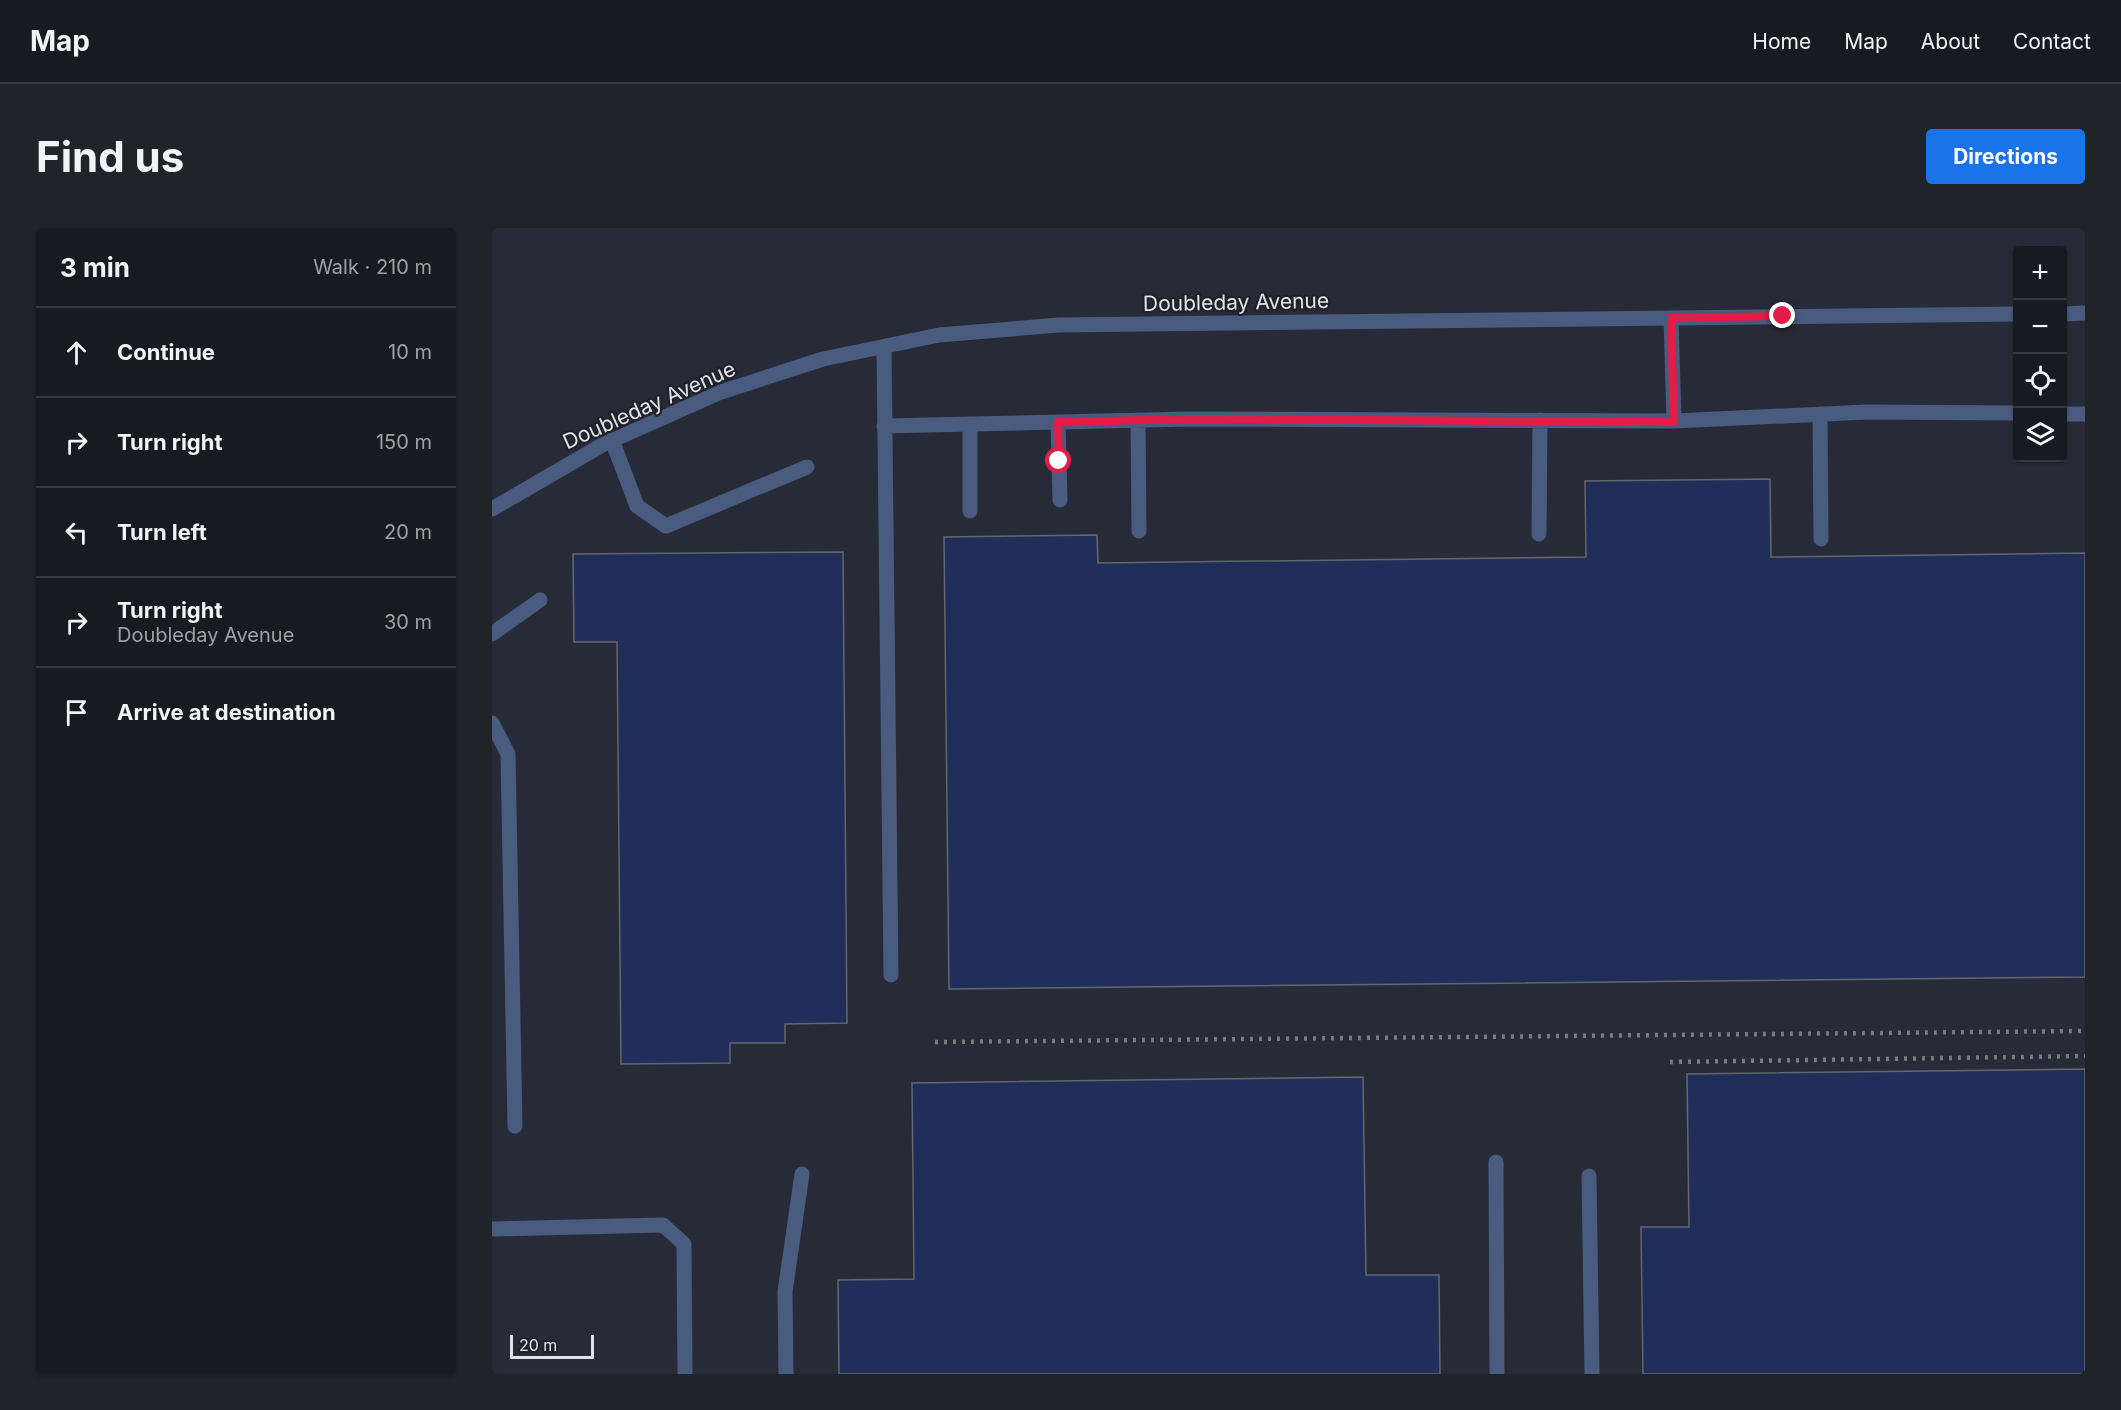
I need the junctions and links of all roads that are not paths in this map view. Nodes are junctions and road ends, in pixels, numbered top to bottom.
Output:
1 (2085, 313) edge
2 (2013, 314) edge
3 (2067, 314) edge
4 (1671, 318) junction
5 (884, 347) junction
6 (2013, 413) edge
7 (1820, 414) junction
8 (2067, 414) edge
9 (2085, 414) edge
10 (1138, 420) junction
11 (1540, 420) junction
12 (1058, 422) junction
13 (1674, 422) junction
14 (970, 424) junction
15 (884, 426) junction
16 (612, 440) junction
17 (807, 467) dead end
18 (1060, 500) dead end
19 (492, 509) edge
20 (970, 512) dead end
21 (1138, 531) dead end
22 (1539, 534) dead end
23 (1821, 539) dead end
24 (540, 600) dead end
25 (492, 634) edge
26 (492, 723) edge
27 (891, 975) dead end
28 (515, 1126) dead end
29 (1496, 1161) dead end
30 (802, 1174) dead end
31 (1589, 1176) dead end
32 (492, 1229) edge
33 (685, 1374) edge
34 (786, 1374) edge
35 (1497, 1374) edge
36 (1592, 1374) edge

1 - 3 street
2 - 4 street, Doubleday Avenue
4 - 5 street, Doubleday Avenue
4 - 13 street
5 - 15 street
5 - 16 street, Doubleday Avenue
6 - 7 street
7 - 13 street
7 - 23 street
8 - 9 street
10 - 11 street
10 - 12 street
10 - 21 street
11 - 13 street
11 - 22 street
12 - 14 street
12 - 18 street
14 - 15 street
14 - 20 street
15 - 27 street
16 - 17 street
16 - 19 street, Doubleday Avenue
24 - 25 street
26 - 28 street
29 - 35 street
30 - 34 street
31 - 36 street
32 - 33 street

